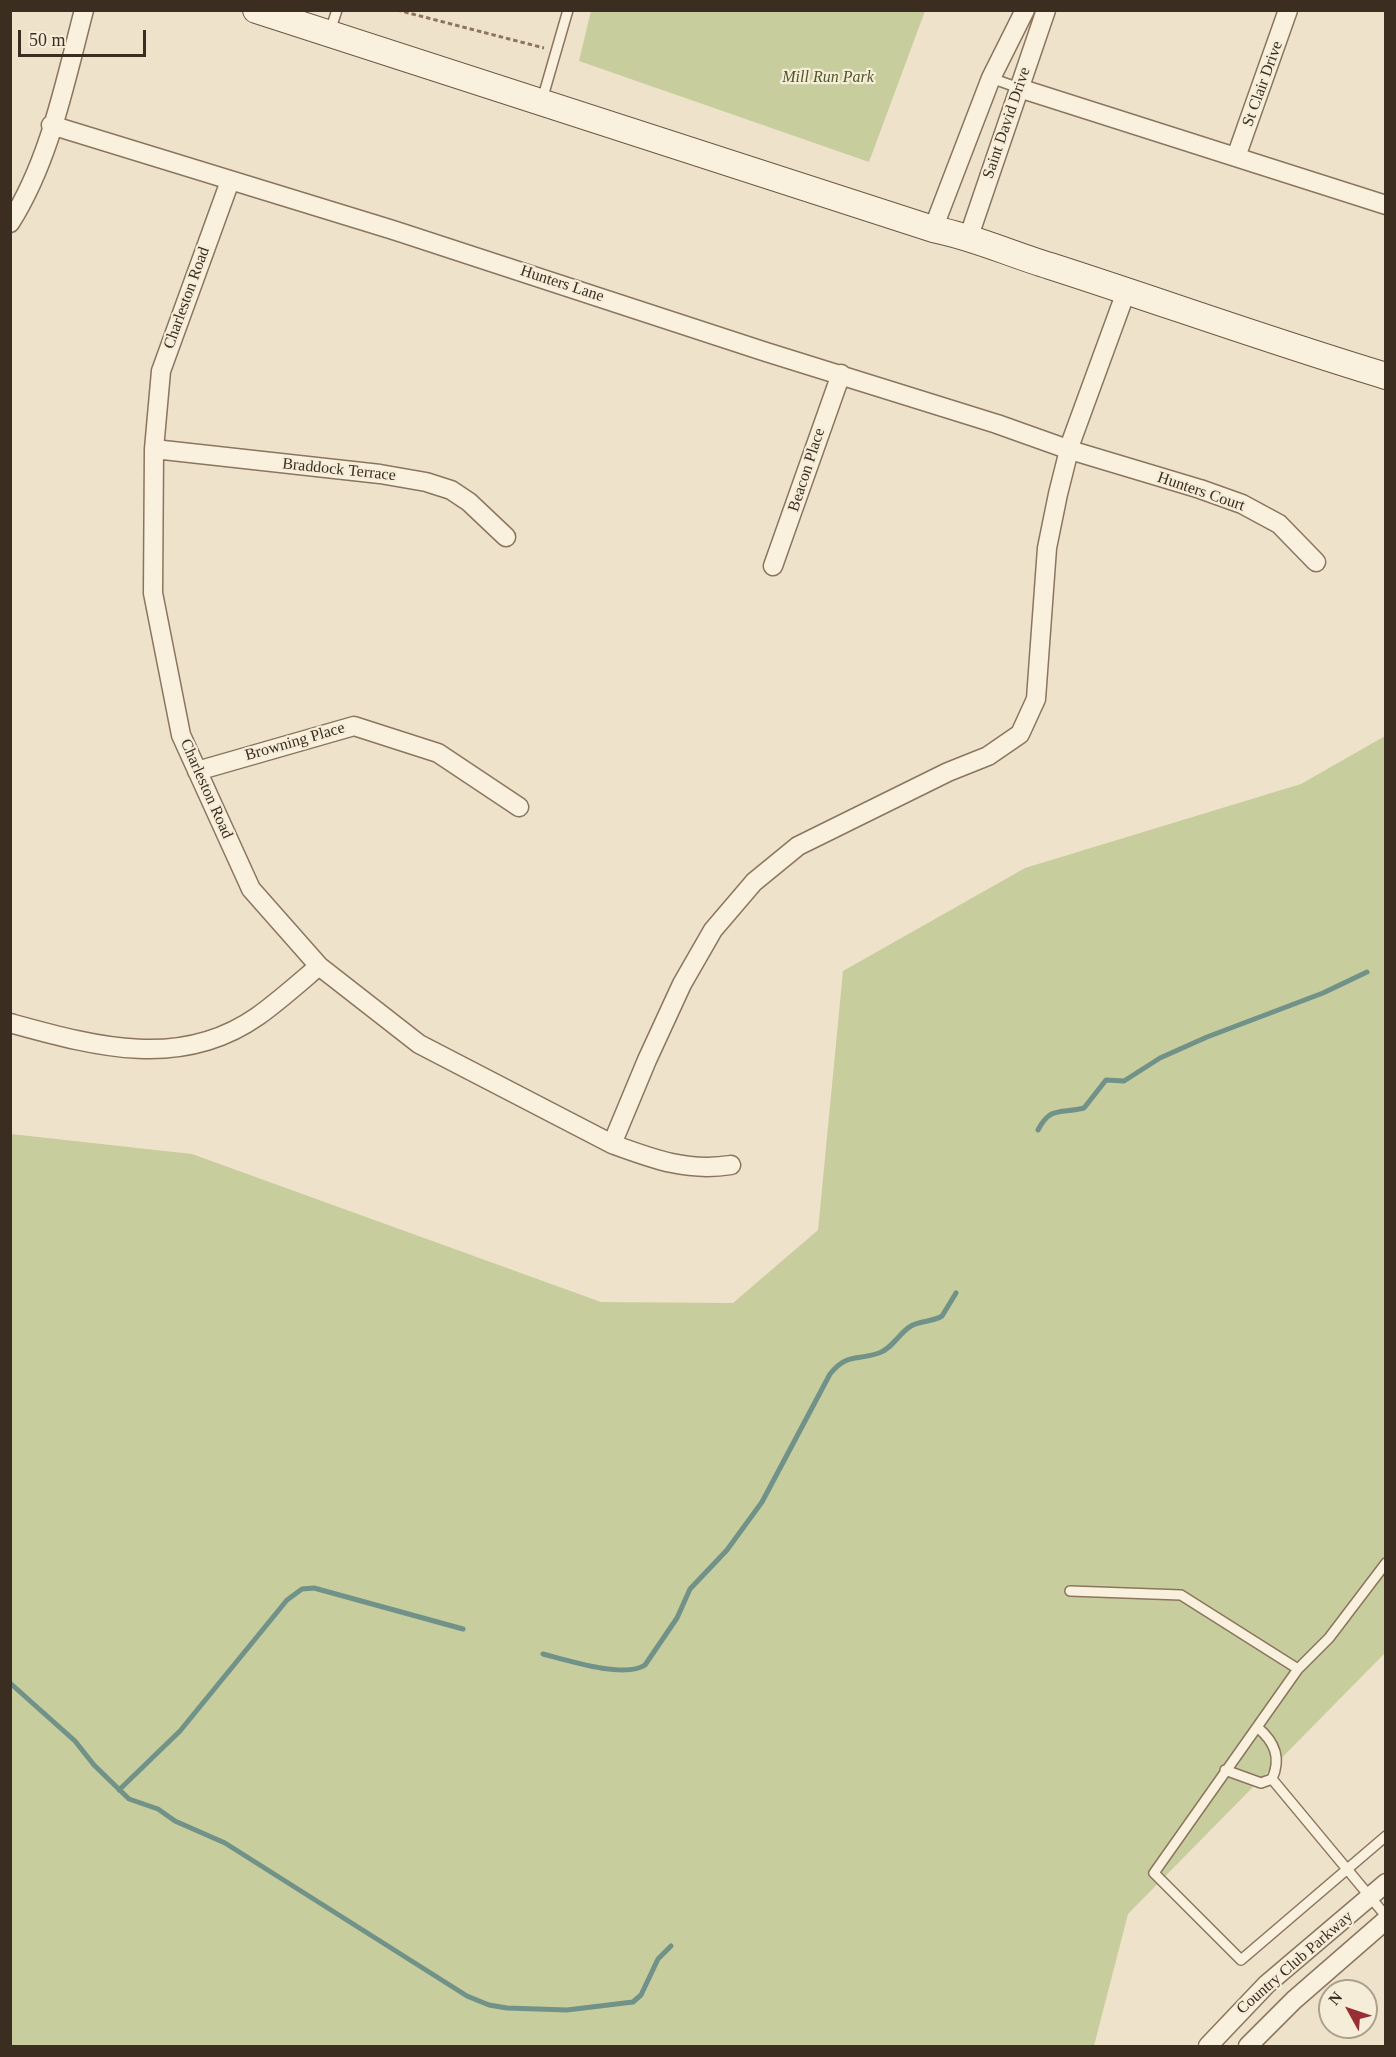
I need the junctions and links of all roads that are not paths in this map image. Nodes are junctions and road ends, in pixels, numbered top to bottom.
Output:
1 (84, 10) edge
2 (256, 10) edge
3 (337, 10) edge
4 (568, 10) edge
5 (1025, 10) edge
6 (1046, 10) edge
7 (1288, 10) edge
8 (328, 35) junction
9 (991, 78) junction
10 (1019, 88) junction
11 (541, 103) junction
12 (51, 125) junction
13 (1236, 157) junction
14 (230, 181) junction
15 (1386, 205) edge
16 (10, 223) edge
17 (933, 229) junction
18 (969, 236) junction
19 (1127, 289) junction
20 (841, 374) junction
21 (1386, 376) edge
22 (154, 449) junction
23 (1070, 450) junction
24 (506, 537) dead end
25 (1316, 562) dead end
26 (773, 566) dead end
27 (197, 771) junction
28 (519, 807) dead end
29 (319, 966) junction
30 (10, 1023) edge
31 (612, 1144) junction
32 (731, 1165) dead end
33 (1386, 1563) edge
34 (1070, 1591) dead end
35 (1298, 1669) junction
36 (1257, 1727) junction
37 (1225, 1770) junction
38 (1272, 1779) junction
39 (1386, 1836) edge
40 (1348, 1870) junction
41 (1386, 1883) edge
42 (1370, 1898) junction
43 (1386, 1918) edge
44 (1208, 2046) edge
45 (1248, 2046) edge

1 - 12 street
2 - 8 main road
3 - 8 lane
4 - 11 lane
5 - 9 street, Saint David Drive
6 - 10 street, Saint David Drive
7 - 13 street, St Clair Drive
8 - 11 main road
9 - 10 lane
9 - 17 street, Saint David Drive
10 - 13 street
10 - 18 street, Saint David Drive
11 - 17 main road
12 - 14 street, Hunters Lane
12 - 16 street
13 - 15 street
14 - 20 street, Hunters Lane
14 - 22 street, Charleston Road
17 - 18 main road
18 - 19 main road
19 - 21 main road
19 - 23 street
20 - 23 street, Hunters Lane
20 - 26 street, Beacon Place
22 - 24 street, Braddock Terrace
22 - 27 street, Charleston Road
23 - 25 street, Hunters Court
23 - 31 street
27 - 28 street, Browning Place
27 - 29 street, Charleston Road
29 - 30 street
29 - 31 street, Charleston Road
31 - 32 street, Charleston Road
33 - 35 lane
34 - 35 lane
35 - 36 lane
36 - 37 lane
36 - 38 lane
37 - 38 lane
37 - 40 lane
38 - 40 lane
39 - 40 lane
40 - 42 lane
41 - 42 street, Country Club Parkway
42 - 43 lane
42 - 44 street, Country Club Parkway
43 - 45 street, Country Club Parkway

